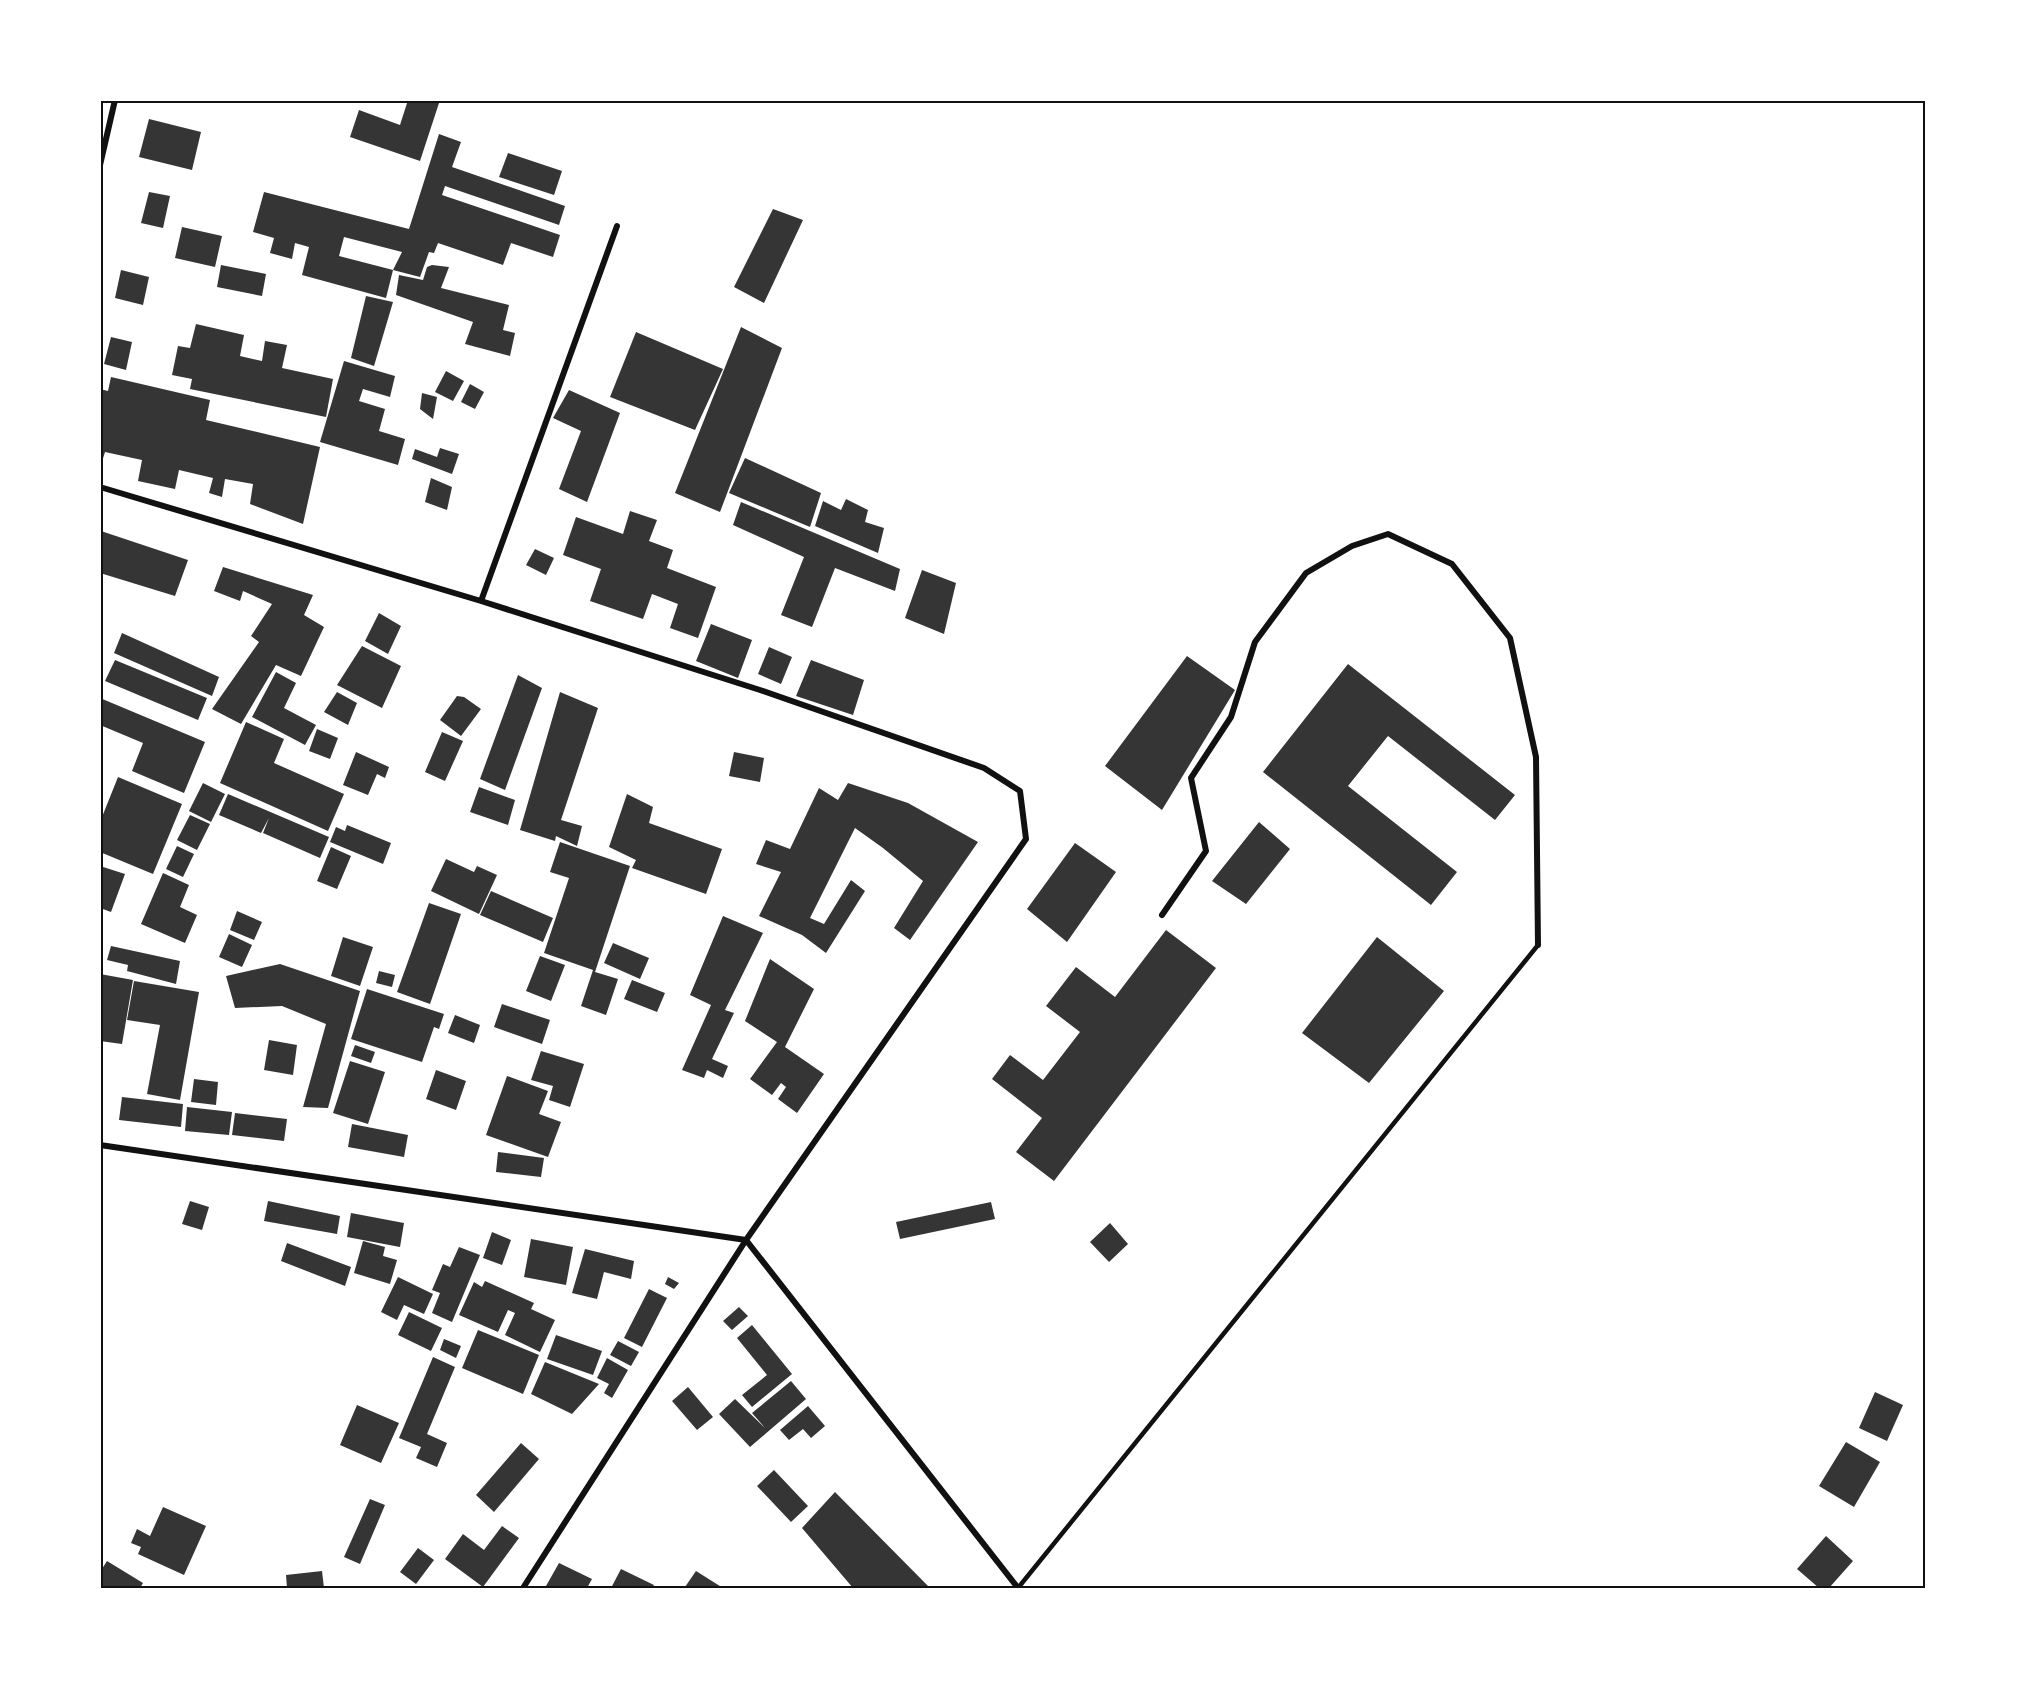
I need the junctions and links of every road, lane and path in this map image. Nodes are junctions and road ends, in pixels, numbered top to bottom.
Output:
1 (115, 100) edge
2 (100, 165) edge
3 (617, 226) dead end
4 (100, 487) edge
5 (481, 601) junction
6 (1162, 915) dead end
7 (1539, 945) joint
8 (100, 1145) edge
9 (746, 1240) junction
10 (523, 1588) edge
11 (1018, 1588) edge

1 - 2 street
3 - 5 street
4 - 5 street
5 - 9 street
6 - 7 street
7 - 11 lane
8 - 9 street
9 - 10 street
9 - 11 street

